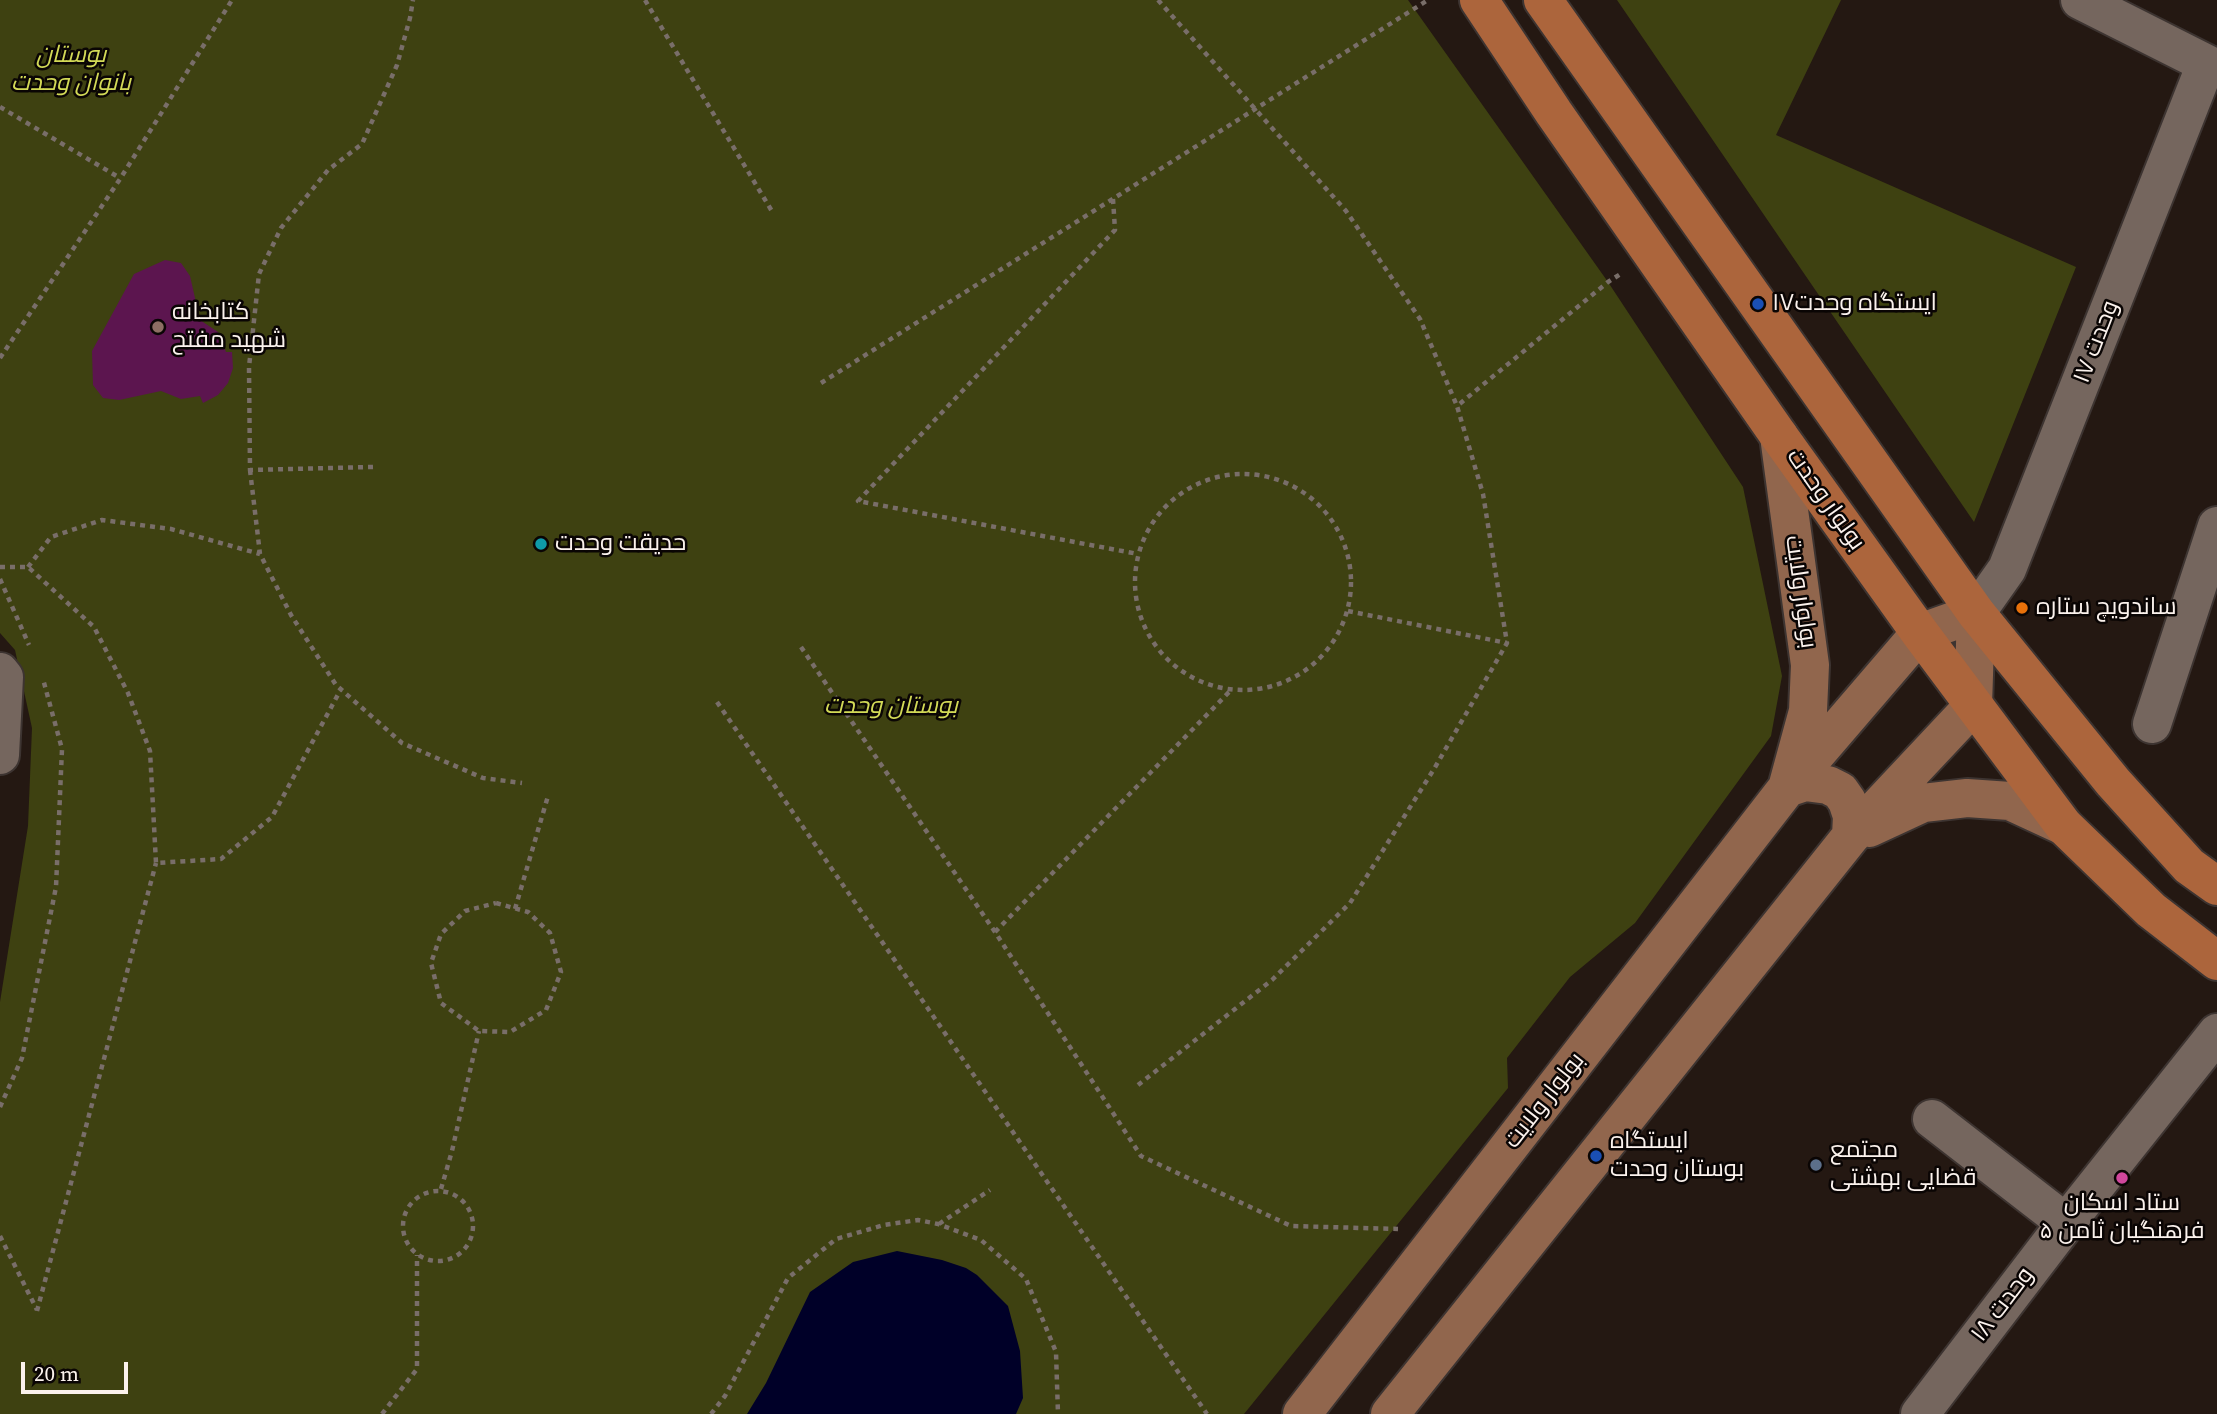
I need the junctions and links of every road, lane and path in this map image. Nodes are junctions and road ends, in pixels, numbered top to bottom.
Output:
1 (232, 0) edge
2 (413, 0) edge
3 (645, 0) edge
4 (1158, 0) edge
5 (1428, 0) edge
6 (1479, 0) edge
7 (1543, 0) edge
8 (2080, 0) edge
9 (2211, 67) edge
10 (0, 107) edge
11 (1256, 110) junction
12 (120, 178) junction
13 (1113, 199) junction
14 (773, 213) dead end
15 (1652, 254) junction
16 (0, 358) edge
17 (821, 383) dead end
18 (1457, 406) junction
19 (1779, 436) junction
20 (373, 467) dead end
21 (250, 470) junction
22 (2217, 526) edge
23 (260, 554) junction
24 (1138, 554) junction
25 (28, 566) junction
26 (0, 567) edge
27 (0, 579) edge
28 (1348, 611) junction
29 (1976, 613) junction
30 (1920, 633) junction
31 (1507, 643) junction
32 (801, 647) dead end
33 (30, 648) dead end
34 (15, 673) edge
35 (341, 689) junction
36 (1233, 689) junction
37 (717, 702) dead end
38 (1973, 706) junction
39 (2152, 724) dead end
40 (0, 755) edge
41 (522, 783) dead end
42 (1787, 788) junction
43 (548, 796) dead end
44 (2064, 826) junction
45 (1851, 836) junction
46 (156, 863) junction
47 (2217, 886) edge
48 (515, 909) junction
49 (995, 932) junction
50 (2217, 961) edge
51 (479, 1031) junction
52 (2217, 1032) edge
53 (1138, 1085) dead end
54 (0, 1107) edge
55 (1932, 1119) dead end
56 (441, 1189) junction
57 (990, 1190) dead end
58 (2066, 1223) junction
59 (938, 1224) junction
60 (0, 1236) edge
61 (1440, 1237) junction
62 (416, 1255) junction
63 (382, 1414) edge
64 (710, 1414) edge
65 (1058, 1414) edge
66 (1207, 1414) edge
67 (1302, 1414) edge
68 (1391, 1414) edge
69 (1920, 1414) edge

1 - 12 path
2 - 21 path
3 - 14 path
4 - 11 path
5 - 11 path
6 - 15 main road, بولوار وحدت
7 - 29 main road
8 - 9 street
9 - 29 street, وحدت ۱۷
10 - 12 path
11 - 13 path
11 - 18 path
12 - 16 path
13 - 17 path
13 - 24 path
15 - 18 path
15 - 19 main road, بولوار وحدت
18 - 31 path
19 - 30 main road, بولوار وحدت
19 - 42 main road, بولوار ولایت
20 - 21 path
21 - 23 path
22 - 39 street
23 - 25 path
23 - 35 path
24 - 28 path
24 - 36 path
25 - 26 path
25 - 46 path
27 - 33 path
28 - 31 path
28 - 36 path
29 - 30 main road, بولوار ولایت
29 - 38 main road
29 - 47 main road
30 - 38 main road, بولوار وحدت
30 - 42 main road, بولوار ولایت
31 - 53 path
32 - 49 path
34 - 40 street
34 - 54 path
35 - 41 path
35 - 46 path
36 - 49 path
37 - 66 path
38 - 44 main road, بولوار وحدت
38 - 45 main road
42 - 45 main road
42 - 61 main road, بولوار ولایت
43 - 48 path
44 - 45 main road
44 - 50 main road, بولوار وحدت
45 - 68 main road
46 - 60 path
48 - 51 path
48 - 51 path
49 - 61 path
51 - 56 path
52 - 58 street, وحدت ۱۸
55 - 58 street
56 - 62 path
56 - 62 path
57 - 59 path
58 - 69 street, وحدت ۱۸
59 - 64 path
59 - 65 path
61 - 67 main road, بولوار ولایت
62 - 63 path

